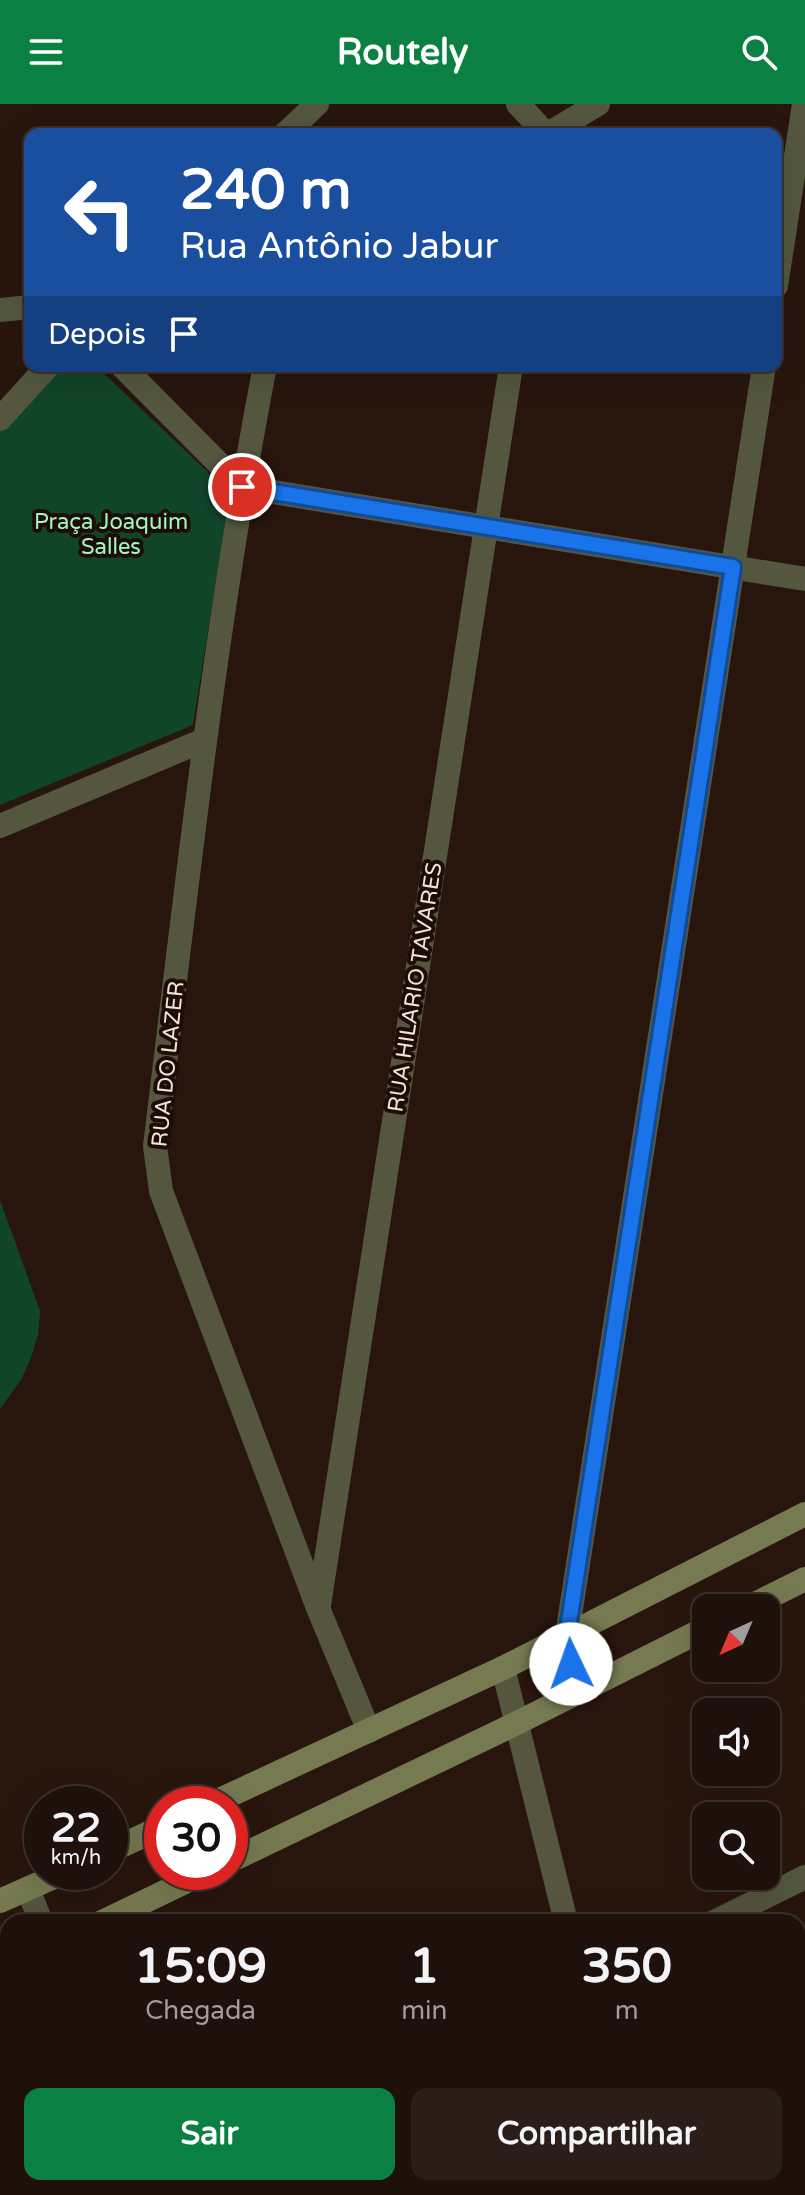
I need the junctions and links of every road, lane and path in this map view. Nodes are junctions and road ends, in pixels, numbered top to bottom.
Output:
1 (317, 104) edge
2 (518, 104) edge
3 (598, 104) edge
4 (804, 104) edge
5 (291, 128) edge
6 (541, 128) edge
7 (557, 128) edge
8 (782, 247) edge
9 (24, 308) edge
10 (0, 310) edge
11 (43, 372) edge
12 (128, 372) edge
13 (264, 372) edge
14 (510, 372) edge
15 (763, 372) edge
16 (0, 419) edge
17 (242, 487) junction
18 (486, 526) junction
19 (733, 567) junction
20 (805, 579) edge
21 (204, 740) junction
22 (0, 826) edge
23 (805, 1514) edge
24 (805, 1579) edge
25 (775, 1594) edge
26 (318, 1608) junction
27 (567, 1635) junction
28 (692, 1635) edge
29 (503, 1668) junction
30 (575, 1693) junction
31 (515, 1724) junction
32 (369, 1731) junction
33 (248, 1787) edge
34 (248, 1852) edge
35 (805, 1877) edge
36 (26, 1890) edge
37 (28, 1890) edge
38 (169, 1890) edge
39 (0, 1901) edge
40 (38, 1914) edge
41 (119, 1914) edge
42 (564, 1914) edge
43 (730, 1914) edge

1 - 5 street
2 - 6 street
3 - 7 street
4 - 8 street
9 - 10 street
11 - 16 street
12 - 17 street
13 - 17 street, RUA DO LAZER
14 - 18 street, RUA HILARIO TAVARES
15 - 19 street
17 - 18 street
17 - 21 street, RUA DO LAZER
18 - 19 street
18 - 26 street, RUA HILARIO TAVARES
19 - 20 street
19 - 27 street
21 - 22 street
21 - 26 street, RUA DO LAZER
23 - 27 main road
24 - 25 main road
26 - 32 street, RUA DO LAZER
27 - 29 main road
27 - 30 street
28 - 30 main road
29 - 31 street
29 - 32 main road
30 - 31 main road
31 - 34 main road
31 - 42 street
32 - 33 main road
35 - 43 street
36 - 39 main road
37 - 40 street
38 - 41 main road

